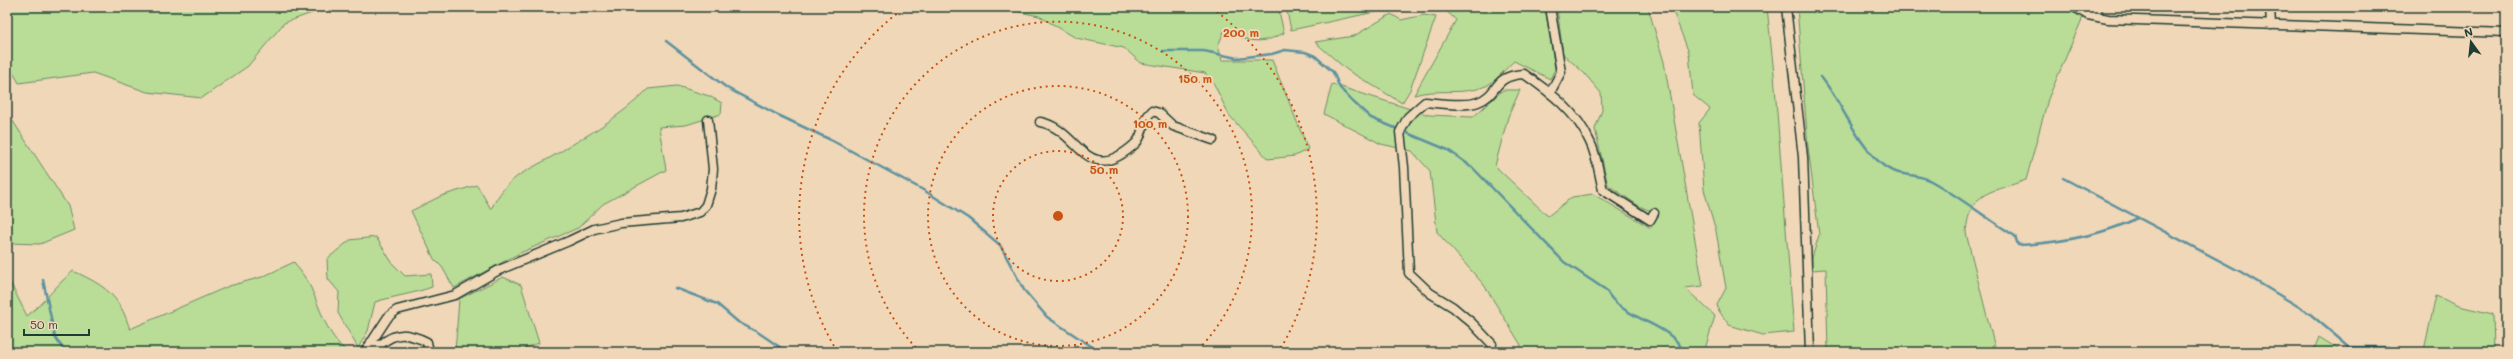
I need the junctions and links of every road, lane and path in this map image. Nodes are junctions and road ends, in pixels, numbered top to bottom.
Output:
1 (1550, 7) edge
2 (1786, 7) edge
3 (2074, 7) edge
4 (2096, 7) edge
5 (2270, 7) edge
6 (2098, 18) junction
7 (2271, 25) junction
8 (2506, 33) edge
9 (1550, 93) junction
10 (708, 120) dead end
11 (1040, 122) dead end
12 (1213, 140) dead end
13 (1654, 213) dead end
14 (371, 342) junction
15 (1492, 344) dead end
16 (365, 352) edge
17 (428, 352) edge
18 (1810, 352) edge

1 - 9 street
2 - 18 street
3 - 6 street
4 - 6 street
5 - 7 street
6 - 7 street
7 - 8 street
9 - 13 street
9 - 15 street
10 - 14 street
11 - 12 street
14 - 16 street
14 - 17 street

